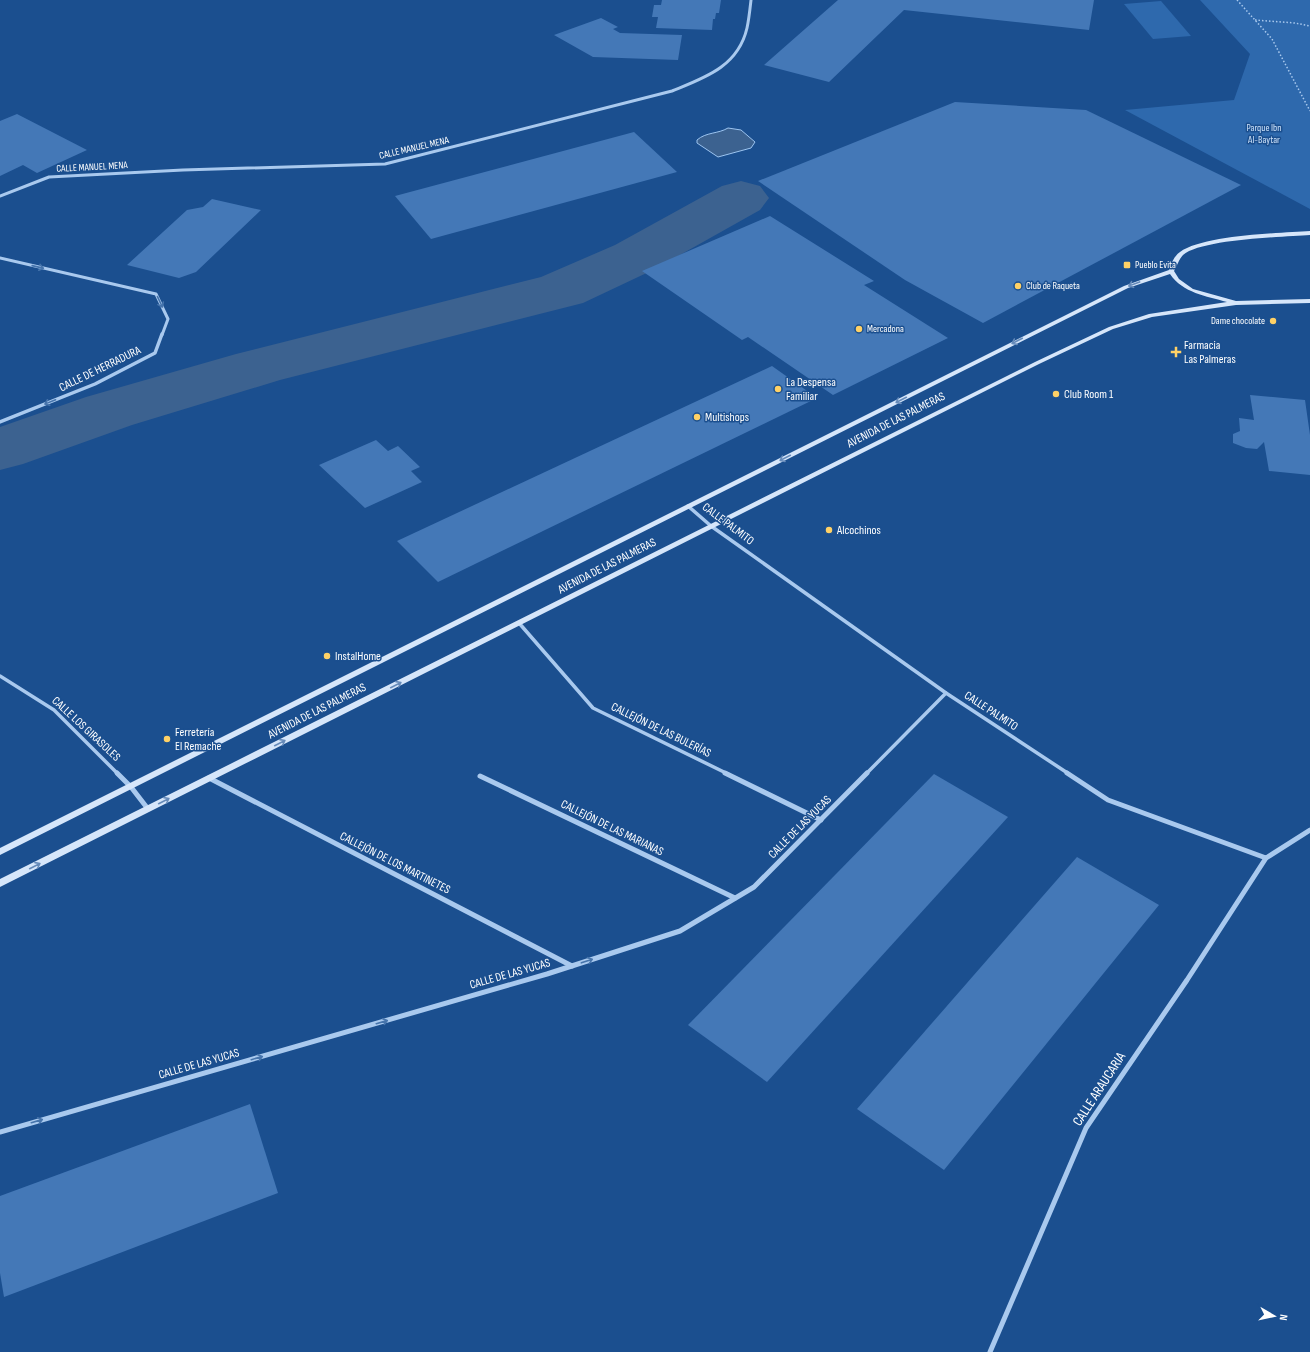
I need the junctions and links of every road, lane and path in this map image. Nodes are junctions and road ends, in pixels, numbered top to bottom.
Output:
1 (751, 0) edge
2 (1237, 0) edge
3 (1255, 20) junction
4 (1310, 26) edge
5 (1310, 111) edge
6 (0, 196) edge
7 (1310, 233) edge
8 (0, 258) edge
9 (1171, 271) junction
10 (1310, 301) edge
11 (1236, 303) junction
12 (0, 422) edge
13 (688, 506) junction
14 (711, 526) junction
15 (519, 623) junction
16 (0, 676) edge
17 (946, 693) junction
18 (480, 776) dead end
19 (209, 778) junction
20 (131, 787) junction
21 (148, 809) junction
22 (822, 820) junction
23 (1310, 830) edge
24 (0, 852) edge
25 (1266, 858) junction
26 (0, 883) edge
27 (735, 898) junction
28 (572, 966) junction
29 (0, 1132) edge
30 (990, 1352) edge

1 - 6 street, CALLE MANUEL MENA
2 - 3 path
3 - 4 path
3 - 5 path
7 - 9 street
8 -> 12 street, CALLE DE HERRADURA
9 - 11 street
9 -> 13 street, AVENIDA DE LAS PALMERAS
10 - 11 street
11 - 14 street, AVENIDA DE LAS PALMERAS
13 - 14 street, CALLE PALMITO
13 - 20 street, AVENIDA DE LAS PALMERAS
14 - 15 street, AVENIDA DE LAS PALMERAS
14 - 17 street, CALLE PALMITO
19 -> 15 street, AVENIDA DE LAS PALMERAS
15 - 22 street, CALLEJÓN DE LAS BULERÍAS
16 - 20 street, CALLE LOS GIRASOLES
17 - 22 street, CALLE DE LAS YUCAS
17 - 25 street, CALLE PALMITO
18 - 27 street, CALLEJÓN DE LAS MARIANAS
21 -> 19 street, AVENIDA DE LAS PALMERAS
19 - 28 street, CALLEJÓN DE LOS MARTINETES
20 - 21 street, CALLE LOS GIRASOLES
20 - 24 street, AVENIDA DE LAS PALMERAS
26 -> 21 street, AVENIDA DE LAS PALMERAS
22 - 27 street, CALLE DE LAS YUCAS
23 - 25 street
25 - 30 street, CALLE ARAUCARIA
28 -> 27 street, CALLE DE LAS YUCAS
29 -> 28 street, CALLE DE LAS YUCAS

